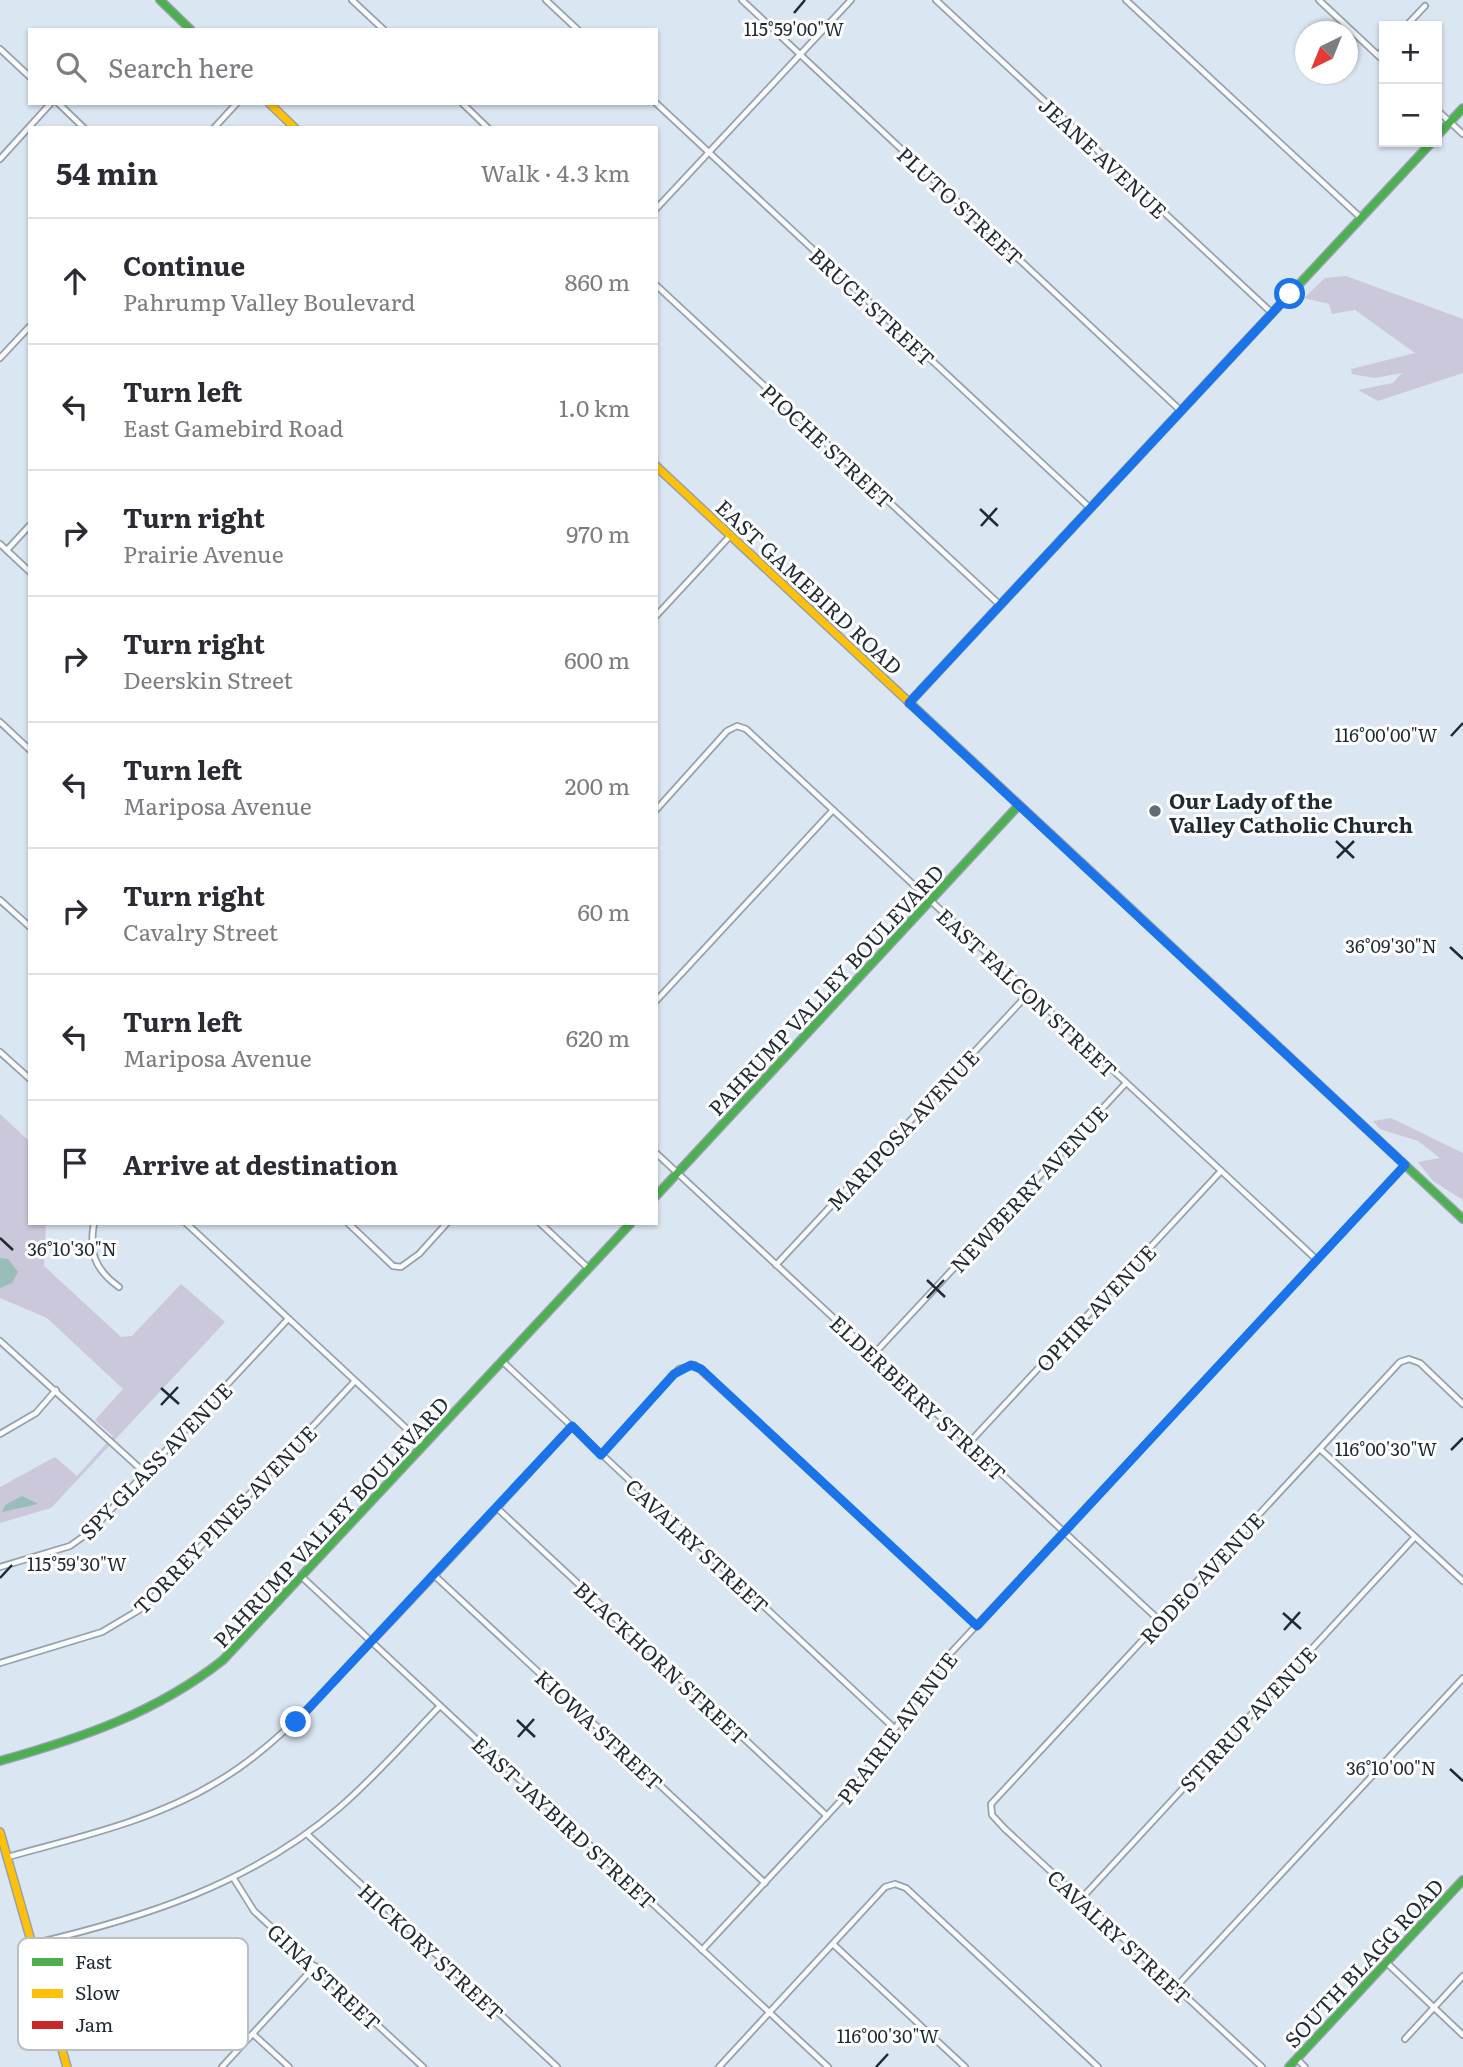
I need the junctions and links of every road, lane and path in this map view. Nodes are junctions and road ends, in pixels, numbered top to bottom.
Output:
1 (160, 0) edge
2 (352, 0) edge
3 (547, 0) edge
4 (742, 0) edge
5 (851, 0) edge
6 (936, 0) edge
7 (1126, 0) edge
8 (1319, 0) edge
9 (1425, 6) dead end
10 (1411, 21) edge
11 (189, 28) edge
12 (382, 28) edge
13 (576, 28) edge
14 (0, 50) edge
15 (800, 55) junction
16 (1378, 55) edge
17 (28, 75) edge
18 (49, 105) edge
19 (60, 105) edge
20 (235, 105) edge
21 (271, 105) edge
22 (464, 105) edge
23 (658, 105) edge
24 (1463, 108) edge
25 (1442, 115) edge
26 (1450, 122) junction
27 (30, 126) edge
28 (83, 126) edge
29 (216, 126) edge
30 (293, 126) edge
31 (486, 126) edge
32 (28, 128) edge
33 (1442, 131) edge
34 (1463, 134) edge
35 (1427, 147) edge
36 (710, 153) junction
37 (0, 159) edge
38 (658, 207) edge
39 (1361, 218) junction
40 (658, 287) edge
41 (1272, 313) junction
42 (28, 328) edge
43 (0, 358) edge
44 (1181, 411) junction
45 (658, 468) edge
46 (1090, 508) junction
47 (28, 526) edge
48 (731, 536) junction
49 (0, 544) edge
50 (6, 550) junction
51 (28, 570) edge
52 (999, 605) junction
53 (658, 614) edge
54 (909, 703) junction
55 (0, 722) edge
56 (28, 748) edge
57 (1019, 805) junction
58 (658, 808) edge
59 (833, 810) junction
60 (0, 900) edge
61 (930, 901) junction
62 (28, 925) edge
63 (1029, 993) junction
64 (658, 999) edge
65 (0, 1052) edge
66 (28, 1077) edge
67 (1126, 1083) junction
68 (658, 1155) edge
69 (1405, 1165) junction
70 (1221, 1171) junction
71 (678, 1173) junction
72 (658, 1194) edge
73 (1463, 1219) edge
74 (94, 1225) edge
75 (188, 1225) edge
76 (350, 1225) edge
77 (445, 1225) edge
78 (542, 1225) edge
79 (629, 1225) edge
80 (1317, 1260) junction
81 (776, 1265) junction
82 (589, 1269) junction
83 (119, 1287) dead end
84 (288, 1319) junction
85 (0, 1341) edge
86 (873, 1354) junction
87 (502, 1361) junction
88 (355, 1381) junction
89 (56, 1390) junction
90 (1463, 1404) edge
91 (572, 1426) junction
92 (0, 1434) edge
93 (969, 1443) junction
94 (425, 1446) junction
95 (1320, 1449) junction
96 (601, 1455) junction
97 (145, 1473) junction
98 (496, 1508) junction
99 (1064, 1532) junction
100 (1415, 1537) junction
101 (0, 1567) edge
102 (434, 1575) junction
103 (302, 1577) junction
104 (1463, 1581) edge
105 (1160, 1621) junction
106 (977, 1626) junction
107 (372, 1642) junction
108 (0, 1662) edge
109 (1463, 1678) edge
110 (440, 1706) junction
111 (894, 1728) junction
112 (0, 1761) edge
113 (995, 1798) joint
114 (827, 1816) junction
115 (0, 1832) edge
116 (307, 1834) junction
117 (7, 1857) junction
118 (234, 1879) junction
119 (1463, 1880) edge
120 (765, 1883) junction
121 (1081, 1899) junction
122 (30, 1938) edge
123 (53, 1938) edge
124 (832, 1944) junction
125 (702, 1950) junction
126 (1387, 1963) junction
127 (315, 1966) junction
128 (1463, 1976) edge
129 (1175, 1987) junction
130 (1434, 2008) junction
131 (769, 2012) junction
132 (253, 2034) junction
133 (1463, 2035) edge
134 (248, 2039) edge
135 (1405, 2039) dead end
136 (62, 2050) edge
137 (238, 2050) edge
138 (1297, 2059) junction
139 (67, 2067) edge
140 (222, 2067) edge
141 (289, 2067) edge
142 (423, 2067) edge
143 (557, 2067) edge
144 (719, 2067) edge
145 (828, 2067) edge
146 (965, 2067) edge
147 (1098, 2067) edge
148 (1262, 2067) edge
149 (1289, 2067) edge
150 (1305, 2067) edge

1 - 11 main road
2 - 12 street
3 - 13 street
4 - 15 street, PLUTO STREET
5 - 15 street
6 - 41 street, JEANE AVENUE
7 - 39 street
8 - 16 street
9 - 10 street
14 - 17 street
15 - 36 street
15 - 44 street, PLUTO STREET
18 - 27 street
19 - 28 street
20 - 29 street
21 - 30 main road
22 - 31 street
23 - 36 street, BRUCE STREET
24 - 26 main road
25 - 26 street
26 - 33 main road
26 - 34 street
32 - 37 street
35 - 39 main road
36 - 38 street
36 - 46 street, BRUCE STREET
39 - 41 main road
40 - 52 street, PIOCHE STREET
41 - 44 main road
42 - 43 street
44 - 46 main road
45 - 48 main road, EAST GAMEBIRD ROAD
46 - 52 main road
47 - 50 street
48 - 53 street
48 - 54 main road, EAST GAMEBIRD ROAD
49 - 50 street
50 - 51 street
52 - 54 main road
54 - 57 main road, EAST GAMEBIRD ROAD
55 - 56 street
57 - 61 main road, PAHRUMP VALLEY BOULEVARD
57 - 69 main road, EAST GAMEBIRD ROAD
58 - 59 street, EAST FALCON STREET
59 - 61 street, EAST FALCON STREET
59 - 64 street
60 - 62 street
61 - 63 street, EAST FALCON STREET
61 - 71 main road, PAHRUMP VALLEY BOULEVARD
63 - 67 street, EAST FALCON STREET
63 - 81 street, MARIPOSA AVENUE
65 - 66 street
67 - 70 street, EAST FALCON STREET
67 - 86 street, NEWBERRY AVENUE
68 - 71 street, ELDERBERRY STREET
69 - 73 main road, EAST GAMEBIRD ROAD
69 - 80 street, PRAIRIE AVENUE
70 - 80 street, EAST FALCON STREET
70 - 93 street, OPHIR AVENUE
71 - 72 main road, PAHRUMP VALLEY BOULEVARD
71 - 81 street, ELDERBERRY STREET
74 - 83 street
75 - 84 street
76 - 77 street
78 - 82 street
79 - 82 main road, PAHRUMP VALLEY BOULEVARD
80 - 99 street, PRAIRIE AVENUE
81 - 86 street, ELDERBERRY STREET
82 - 87 main road, PAHRUMP VALLEY BOULEVARD
84 - 88 street
84 - 97 street, SPY GLASS AVENUE
85 - 89 street
86 - 93 street, ELDERBERRY STREET
87 - 91 street, CAVALRY STREET
87 - 94 main road, PAHRUMP VALLEY BOULEVARD
88 - 94 street
88 - 108 street, TORREY PINES AVENUE
89 - 92 street
89 - 97 street
90 - 95 street, RODEO AVENUE
91 - 96 street, CAVALRY STREET
91 - 98 street
93 - 99 street, ELDERBERRY STREET
94 - 103 main road, PAHRUMP VALLEY BOULEVARD
95 - 100 street
95 - 105 street, RODEO AVENUE
96 - 106 street
96 - 111 street, CAVALRY STREET
97 - 101 street, SPY GLASS AVENUE
98 - 102 street
98 - 114 street, BLACKHORN STREET
99 - 105 street, ELDERBERRY STREET
99 - 106 street, PRAIRIE AVENUE
100 - 104 street
100 - 121 street, STIRRUP AVENUE
102 - 107 street
102 - 120 street, KIOWA STREET
103 - 107 street, EAST JAYBIRD STREET
103 - 112 main road, PAHRUMP VALLEY BOULEVARD
105 - 113 street, RODEO AVENUE
106 - 111 street, PRAIRIE AVENUE
107 - 110 street, EAST JAYBIRD STREET
107 - 117 street
109 - 129 street
110 - 116 street
110 - 125 street, EAST JAYBIRD STREET
111 - 114 street, PRAIRIE AVENUE
113 - 121 street, CAVALRY STREET
114 - 120 street, PRAIRIE AVENUE
115 - 117 main road
116 - 118 street
116 - 143 street, HICKORY STREET
117 - 122 main road
118 - 123 street
118 - 127 street, GINA STREET
119 - 126 main road, SOUTH BLAGG ROAD
120 - 125 street, PRAIRIE AVENUE
121 - 129 street, CAVALRY STREET
124 - 131 street
124 - 146 street
124 - 147 street
125 - 131 street, EAST JAYBIRD STREET
126 - 130 street
126 - 138 main road, SOUTH BLAGG ROAD
127 - 132 street
127 - 142 street, GINA STREET
128 - 130 street
129 - 148 street, CAVALRY STREET
130 - 133 street
130 - 135 street
131 - 144 street
131 - 145 street, EAST JAYBIRD STREET
132 - 134 street
132 - 141 street
136 - 139 main road
137 - 140 street
138 - 149 main road, SOUTH BLAGG ROAD
138 - 150 street

